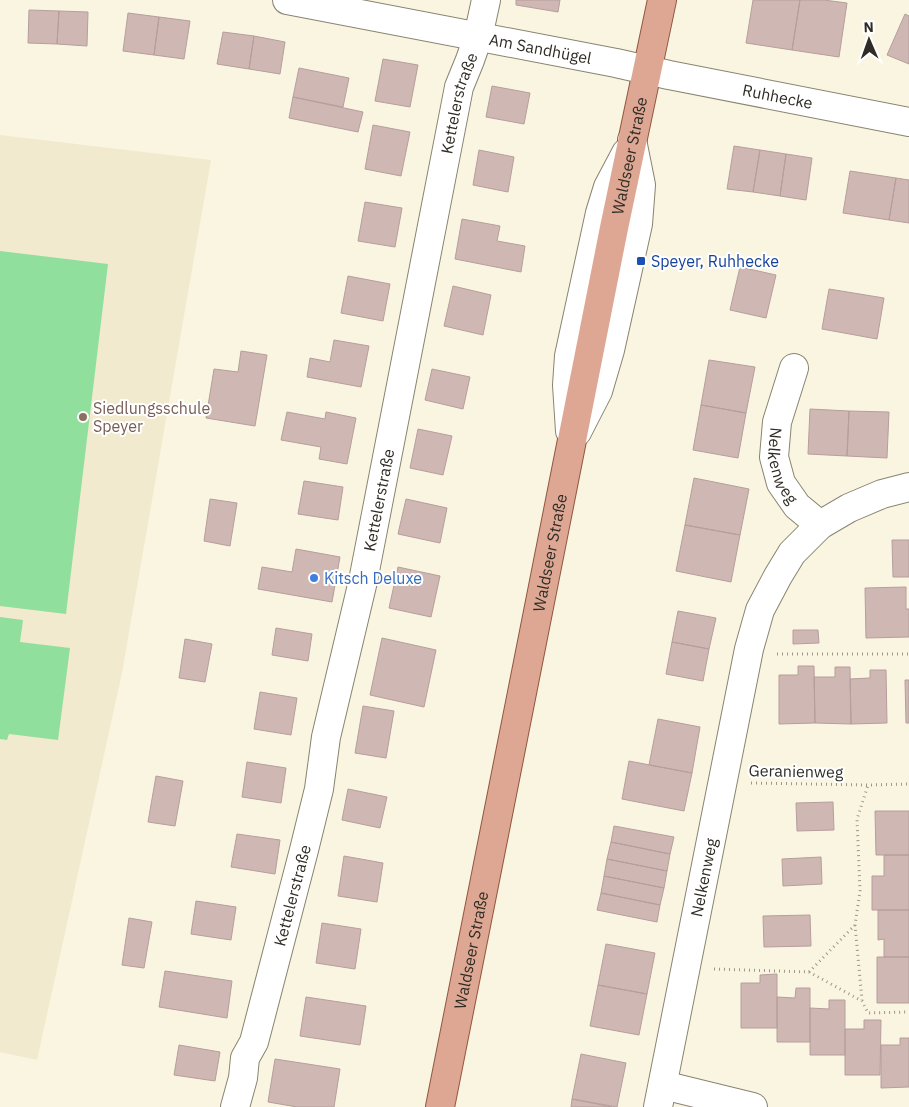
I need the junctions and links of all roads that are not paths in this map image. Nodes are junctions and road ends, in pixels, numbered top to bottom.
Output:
1 (287, 0) edge
2 (486, 0) edge
3 (662, 0) edge
4 (478, 37) junction
5 (647, 70) junction
6 (909, 122) edge
7 (794, 368) dead end
8 (909, 487) edge
9 (820, 526) junction
10 (660, 1096) edge
11 (235, 1107) edge
12 (440, 1107) edge
13 (753, 1107) edge

1 - 4 street, Am Sandhügel
2 - 4 street, Kettelerstraße
3 - 5 main road, Waldseer Straße
4 - 5 street, Am Sandhügel
4 - 11 street, Kettelerstraße
5 - 6 street, Ruhhecke
5 - 12 main road, Waldseer Straße
7 - 9 street, Nelkenweg
8 - 9 street, Nelkenweg
9 - 10 street, Nelkenweg
10 - 13 street

